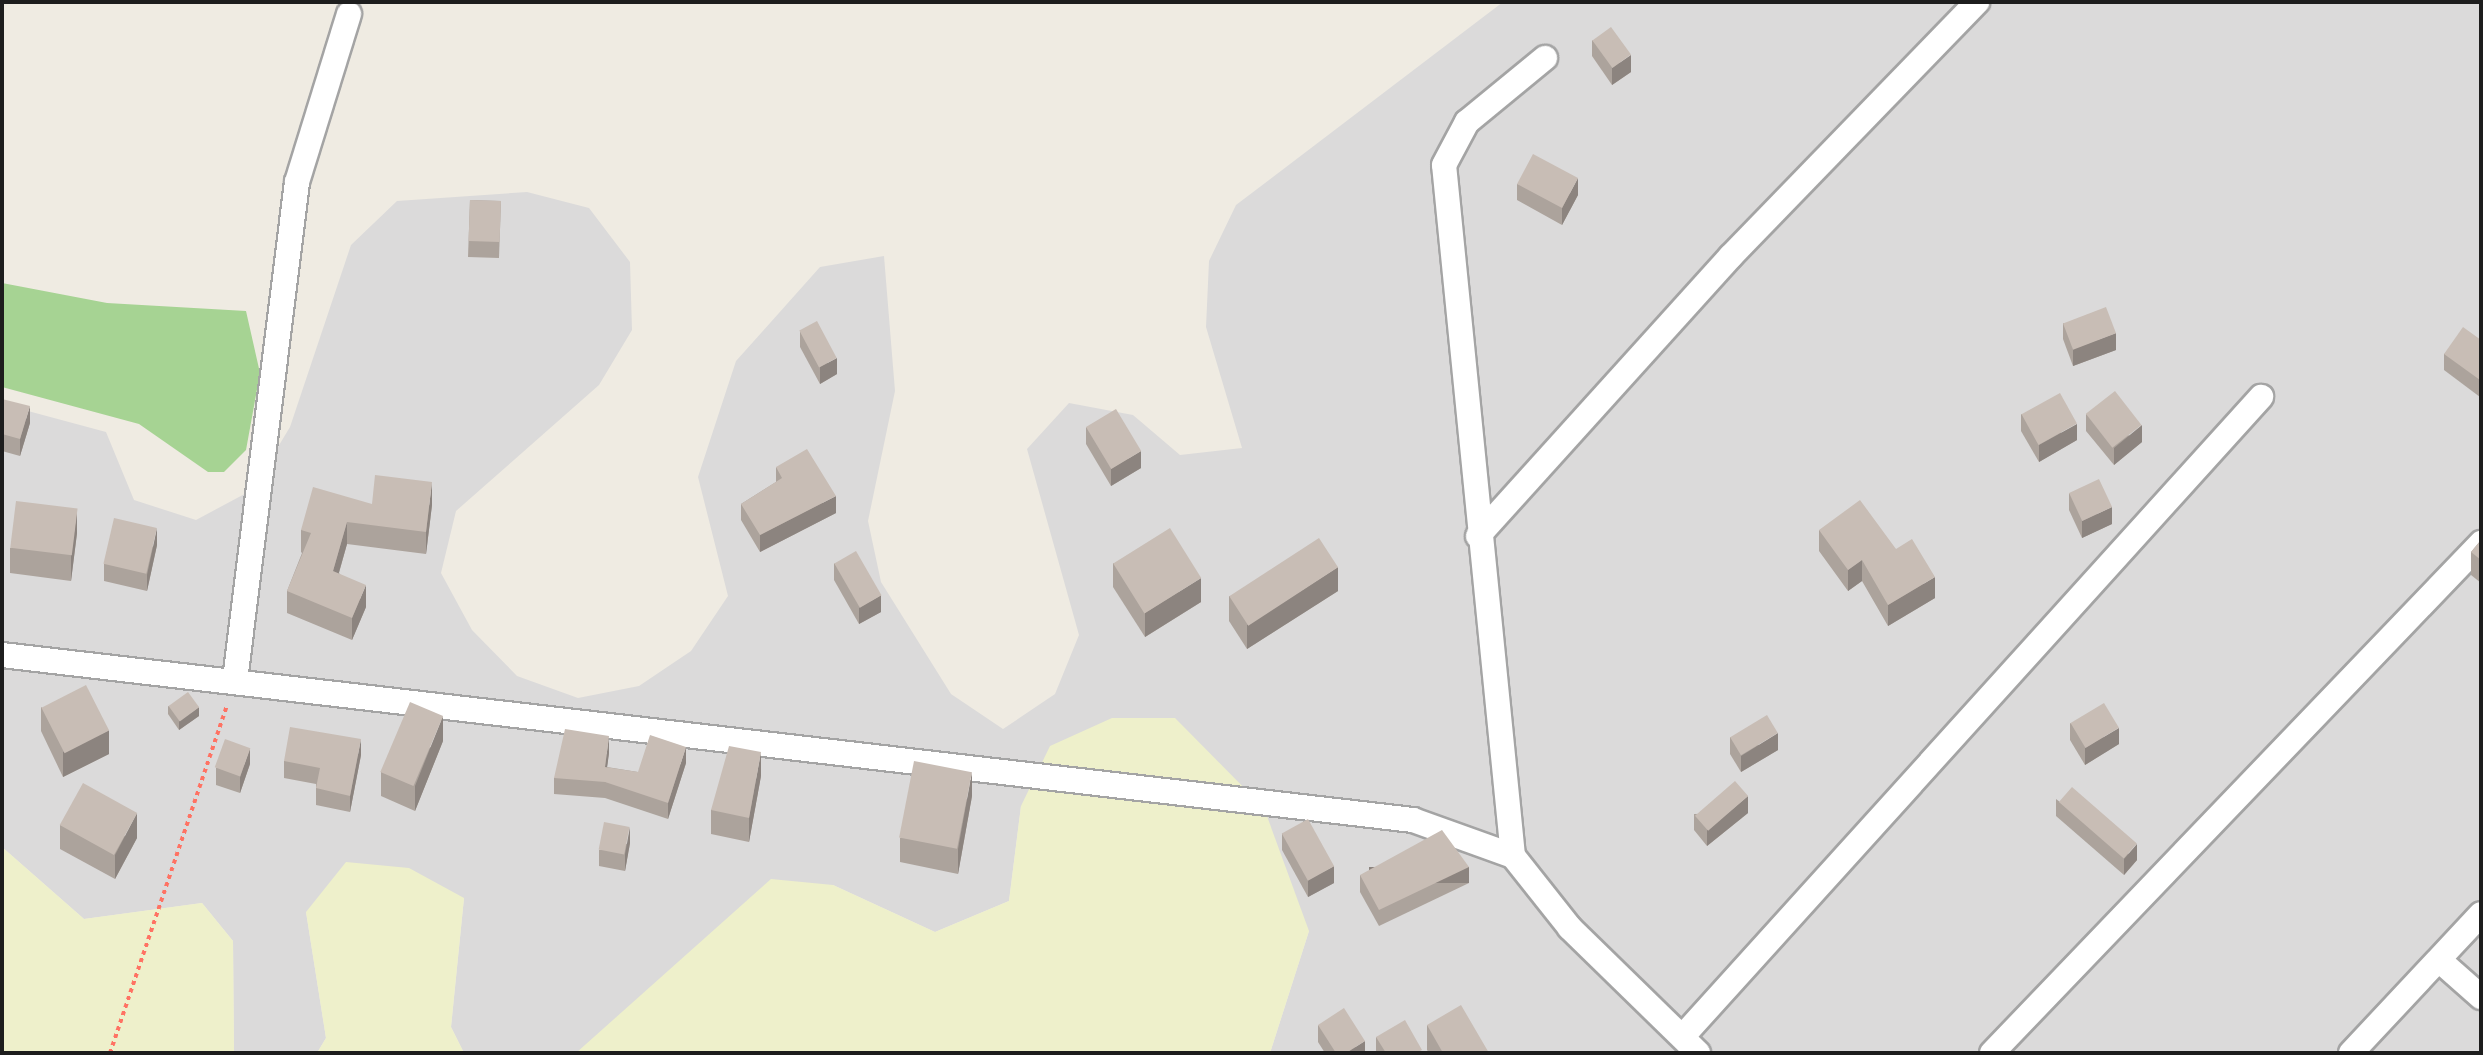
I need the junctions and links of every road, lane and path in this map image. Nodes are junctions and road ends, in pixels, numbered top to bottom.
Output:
1 (1977, 2) edge
2 (349, 14) dead end
3 (1545, 58) dead end
4 (2261, 397) dead end
5 (1478, 536) junction
6 (2481, 543) edge
7 (2, 655) edge
8 (235, 680) junction
9 (1513, 856) junction
10 (2481, 914) edge
11 (2439, 960) junction
12 (2481, 997) edge
13 (1690, 1045) edge
14 (110, 1053) edge
15 (1992, 1053) edge
16 (2351, 1053) edge

1 - 5 street
2 - 8 street
3 - 5 street
4 - 13 street
5 - 9 street
6 - 15 street
7 - 8 street
8 - 9 street
8 - 14 path
9 - 13 street
10 - 11 street
11 - 12 street
11 - 16 street

